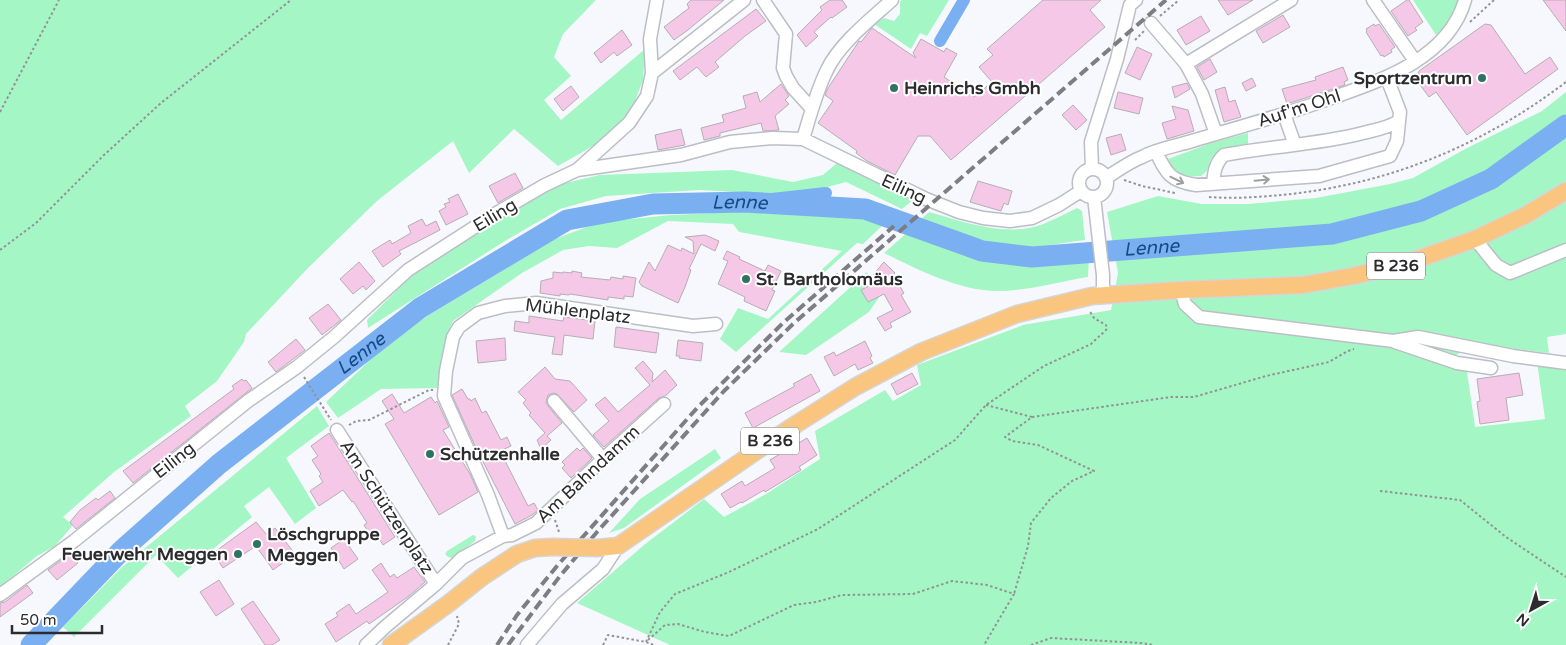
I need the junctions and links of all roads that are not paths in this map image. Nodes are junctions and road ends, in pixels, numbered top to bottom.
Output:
1 (658, 0) edge
2 (744, 0) edge
3 (763, 0) edge
4 (892, 0) edge
5 (1136, 0) edge
6 (1291, 0) edge
7 (1373, 0) edge
8 (1465, 0) edge
9 (1151, 23) dead end
10 (1415, 61) junction
11 (1186, 64) junction
12 (652, 73) junction
13 (1386, 78) junction
14 (812, 109) junction
15 (1284, 114) junction
16 (1399, 121) junction
17 (1216, 134) junction
18 (803, 139) junction
19 (1295, 145) junction
20 (1156, 152) junction
21 (1092, 169) junction
22 (577, 170) junction
23 (1106, 178) junction
24 (1213, 184) junction
25 (1081, 191) junction
26 (1566, 191) edge
27 (1094, 197) junction
28 (1475, 239) junction
29 (1566, 250) edge
30 (1181, 290) junction
31 (1094, 297) junction
32 (716, 324) dead end
33 (1393, 341) junction
34 (1566, 363) edge
35 (1491, 368) dead end
36 (554, 401) dead end
37 (664, 404) dead end
38 (337, 430) road end
39 (603, 459) junction
40 (503, 536) junction
41 (618, 546) junction
42 (436, 584) junction
43 (0, 596) edge
44 (366, 645) edge
45 (392, 645) edge
46 (527, 645) edge

1 - 12 street
2 - 12 street
3 - 14 street
4 - 14 street
5 - 21 street
6 - 11 street
7 - 10 street
8 - 10 street, Auf'm Ohl
9 - 11 street
10 - 13 street, Auf'm Ohl
11 - 17 street
12 - 22 street
13 - 15 street, Auf'm Ohl
13 - 16 street
14 - 18 street
15 - 17 street, Auf'm Ohl
15 - 19 street
16 - 19 street
24 -> 16 street
17 - 20 street, Auf'm Ohl
18 - 22 street, Eiling
18 - 25 street, Eiling
19 - 24 street
20 - 23 street, Auf'm Ohl
20 -> 24 street
21 - 23 street
21 - 25 street
22 - 43 street, Eiling
23 - 27 street
25 - 27 street
26 - 28 main road, B 236
27 - 31 street
28 - 29 street
28 - 30 main road, B 236
30 - 31 main road, B 236
30 - 33 street
31 - 41 main road, B 236
32 - 40 street, Mühlenplatz
33 - 34 street
33 - 35 street
36 - 39 street
37 - 39 street, Am Bahndamm
38 - 42 street, Am Schützenplatz
39 - 40 street, Am Bahndamm
40 - 42 street, Am Bahndamm
41 - 45 main road, B 236, bridge
41 - 46 street
42 - 44 street, Am Bahndamm

